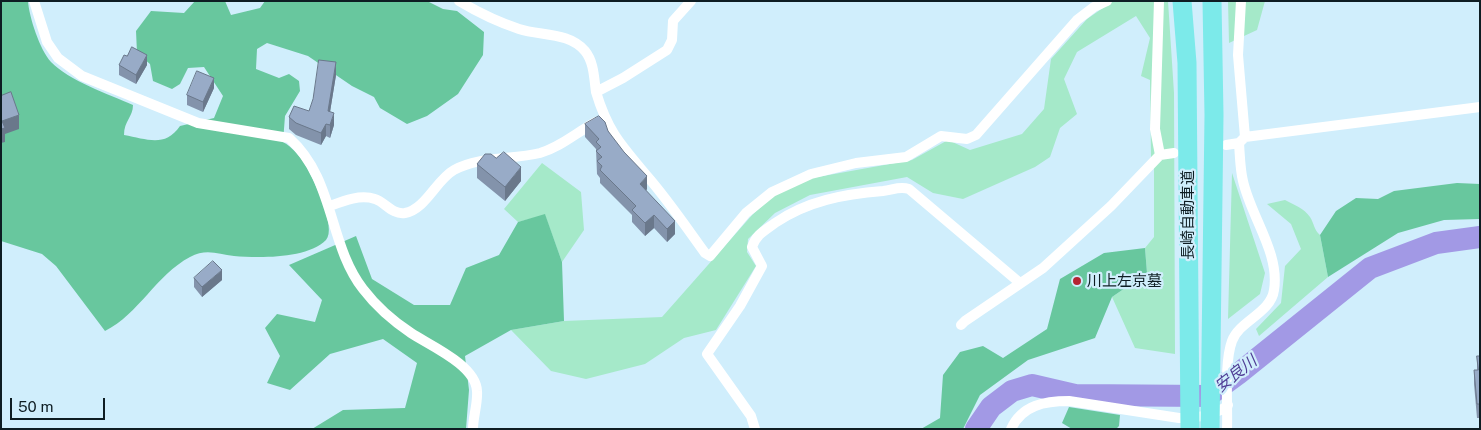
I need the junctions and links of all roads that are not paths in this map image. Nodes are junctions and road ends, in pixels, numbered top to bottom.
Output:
1 (34, 1) edge
2 (460, 1) edge
3 (691, 1) edge
4 (1107, 1) edge
5 (1160, 1) edge
6 (1182, 1) edge
7 (1212, 1) edge
8 (1242, 1) edge
9 (596, 92) junction
10 (1480, 107) edge
11 (604, 118) junction
12 (1242, 140) junction
13 (1226, 145) dead end
14 (1174, 153) dead end
15 (1160, 155) junction
16 (330, 206) junction
17 (1020, 283) junction
18 (961, 325) dead end
19 (1228, 405) junction
20 (472, 429) edge
21 (755, 429) edge
22 (1011, 429) edge
23 (1190, 429) edge
24 (1210, 429) edge
25 (1227, 429) edge

1 - 16 street
2 - 9 street
3 - 9 street
4 - 11 street
5 - 15 street
6 - 23 highway, 長崎自動車道
7 - 24 highway, 長崎自動車道
8 - 12 street
9 - 11 street
10 - 12 street
11 - 16 street
12 - 13 street
12 - 19 street
14 - 15 street
15 - 17 street
16 - 20 street
17 - 18 street
17 - 21 street
19 - 22 street
19 - 25 street

